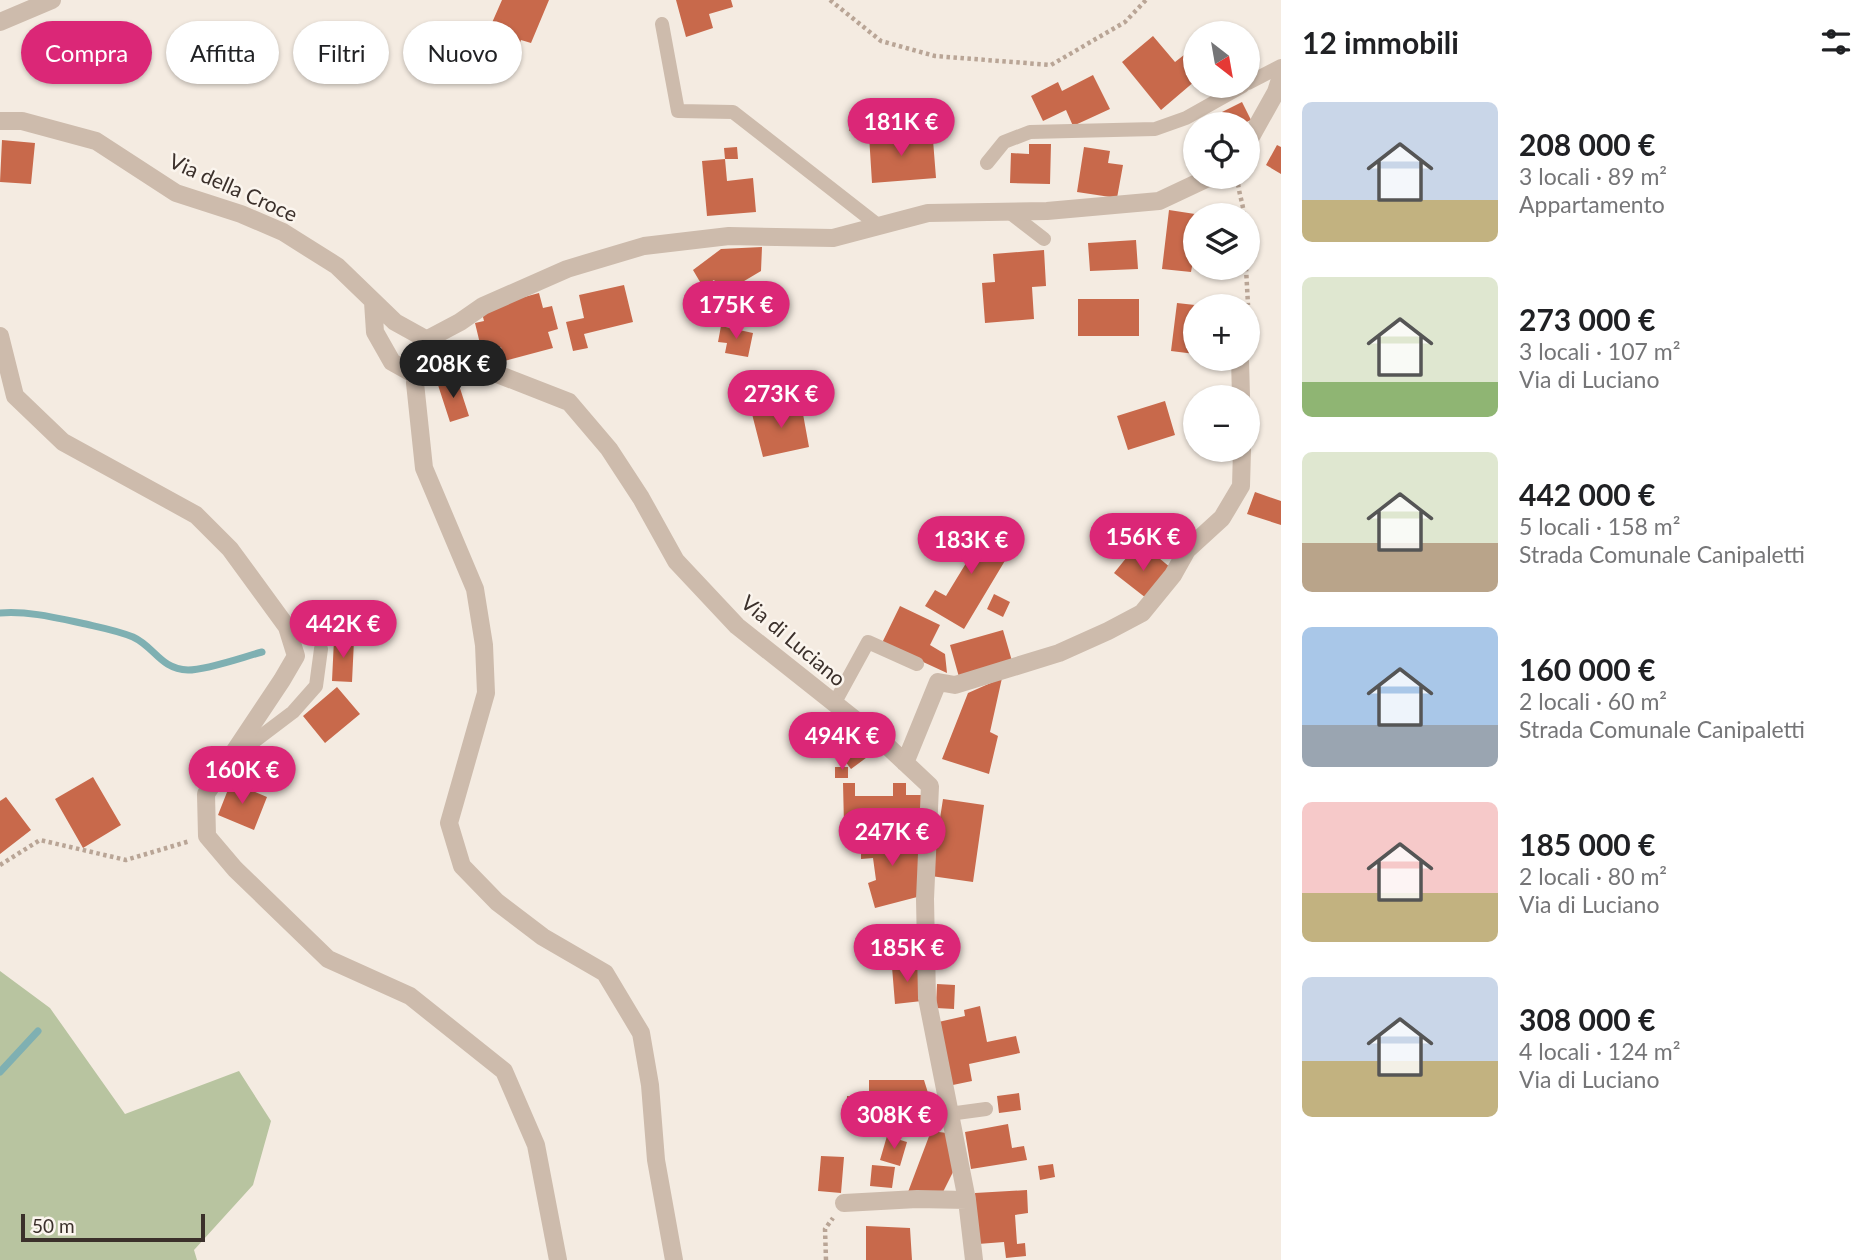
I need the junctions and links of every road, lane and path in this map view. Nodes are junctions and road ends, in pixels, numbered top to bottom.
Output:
1 (52, 0) edge
2 (830, 0) edge
3 (1146, 0) edge
4 (0, 22) edge
5 (662, 23) dead end
6 (1281, 66) edge
7 (1281, 76) edge
8 (1260, 77) edge
9 (1222, 98) edge
10 (0, 121) edge
11 (1260, 121) edge
12 (988, 163) dead end
13 (1184, 189) edge
14 (1009, 212) junction
15 (879, 226) junction
16 (1044, 239) dead end
17 (373, 302) junction
18 (0, 337) edge
19 (426, 340) junction
20 (417, 376) junction
21 (1242, 462) edge
22 (321, 649) dead end
23 (917, 664) dead end
24 (834, 704) junction
25 (232, 758) junction
26 (905, 762) junction
27 (207, 836) junction
28 (0, 865) edge
29 (986, 1110) dead end
30 (949, 1114) junction
31 (967, 1200) junction
32 (844, 1203) joint
33 (558, 1260) edge
34 (674, 1260) edge
35 (826, 1260) edge
36 (974, 1260) edge

1 - 4 street
2 - 3 path
5 - 15 lane
6 - 8 lane
7 - 11 street
9 - 12 lane
10 - 17 street, Via della Croce
13 - 14 street
14 - 15 street
14 - 16 lane
15 - 19 street
17 - 19 street, Via della Croce
17 - 20 street
18 - 25 street
19 - 20 street
19 - 24 street, Via di Luciano
20 - 34 street
21 - 26 street
22 - 25 lane
23 - 24 lane
24 - 26 street, Via di Luciano
25 - 27 street
26 - 30 street, Via di Luciano
27 - 28 path
27 - 33 street
29 - 30 lane
30 - 31 street, Via di Luciano
31 - 32 street
31 - 36 street, Via di Luciano
32 - 35 path

